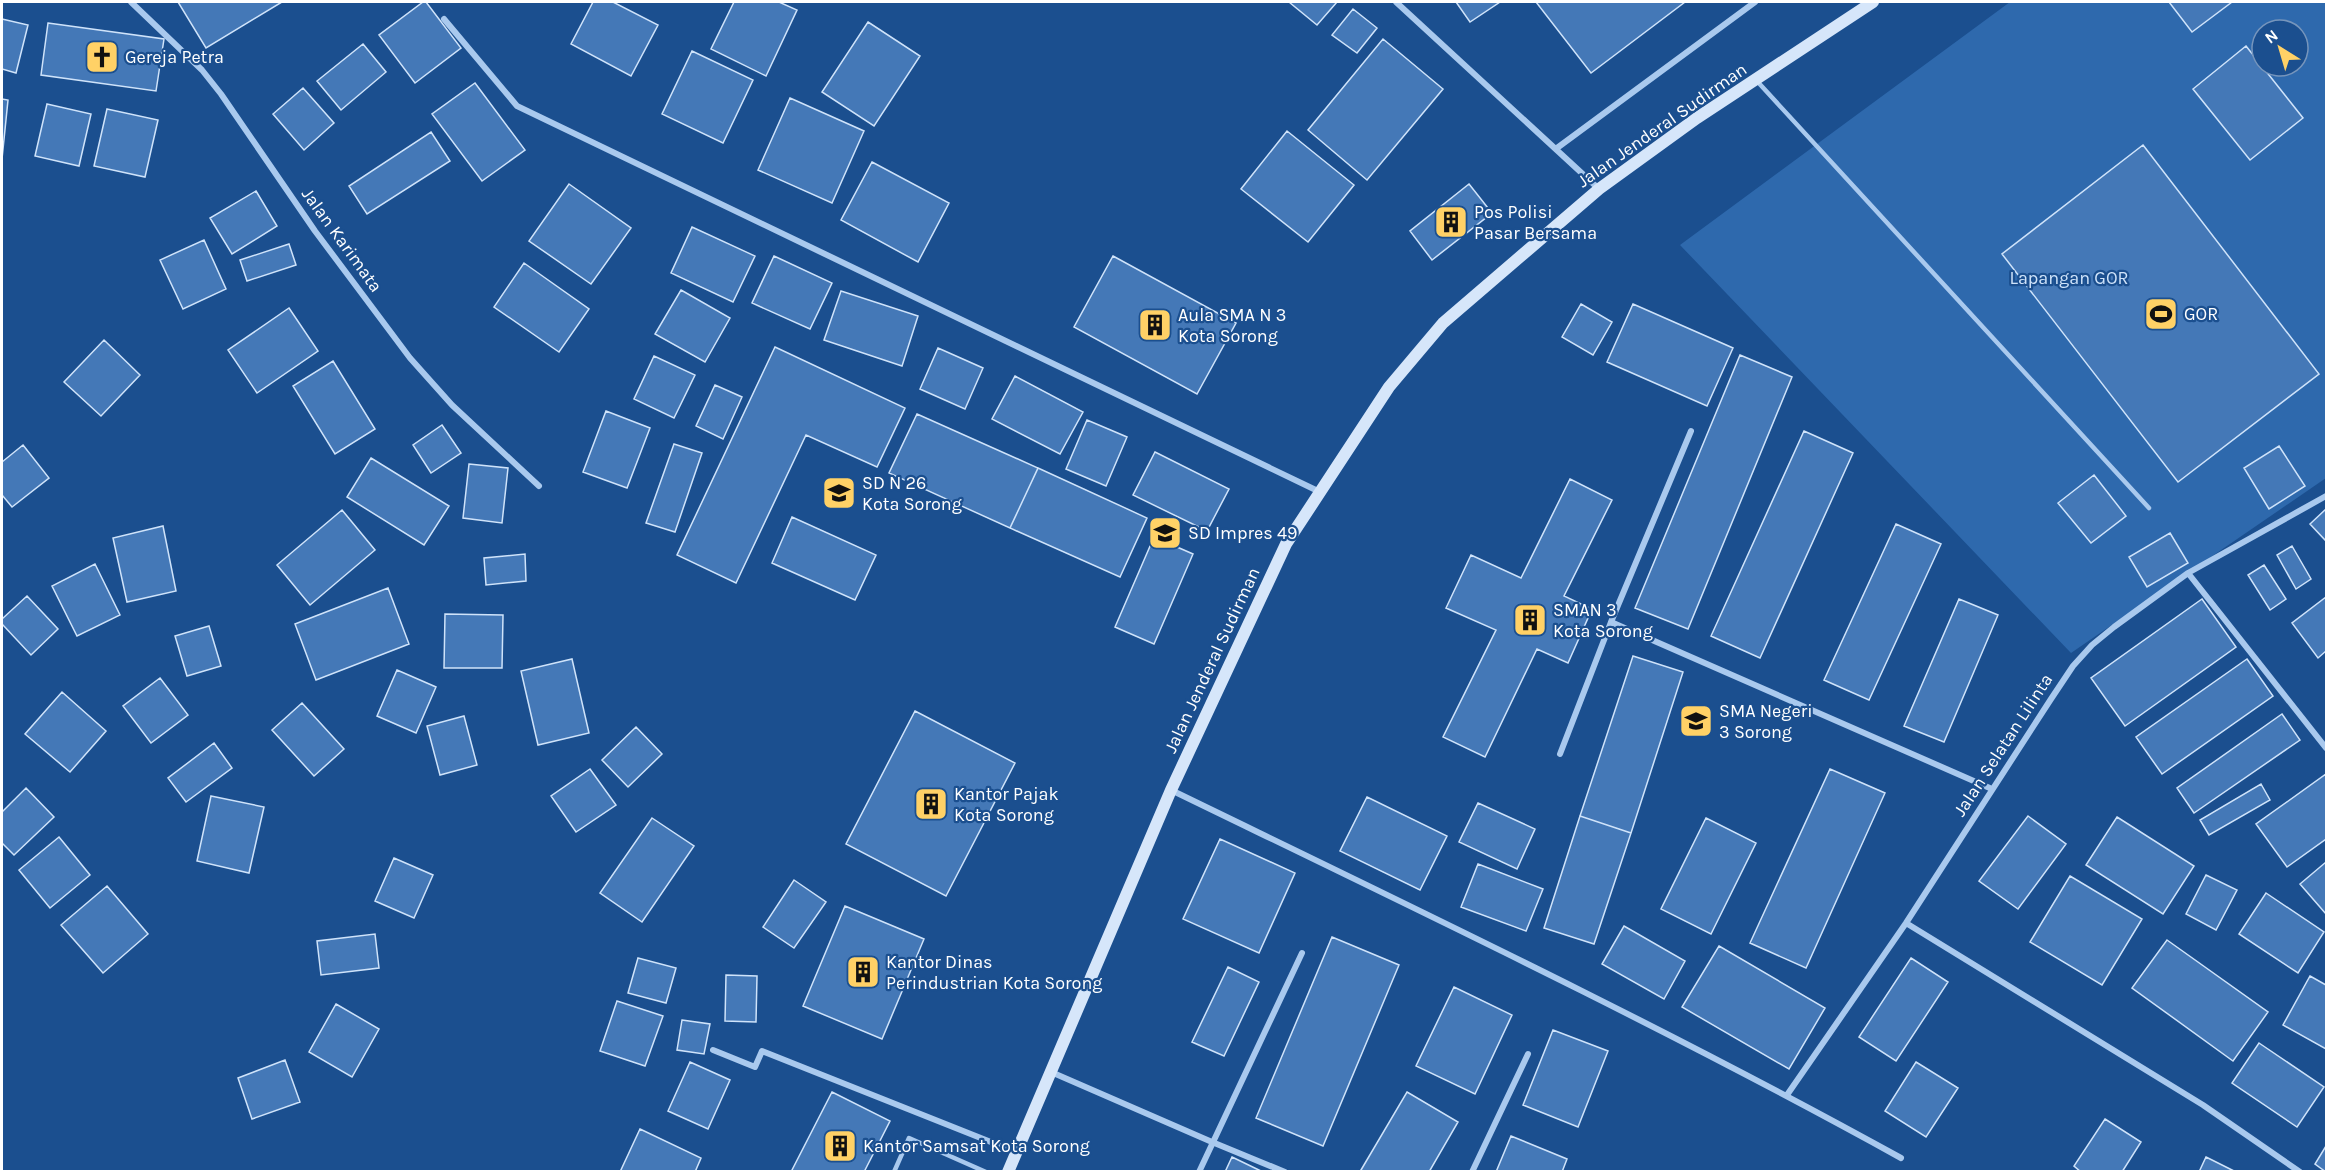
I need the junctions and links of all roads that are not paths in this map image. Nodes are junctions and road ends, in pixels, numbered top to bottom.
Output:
1 (131, 2) edge
2 (1396, 2) edge
3 (1755, 2) edge
4 (1873, 2) edge
5 (444, 19) dead end
6 (1756, 80) junction
7 (1557, 148) junction
8 (1599, 189) junction
9 (1691, 431) dead end
10 (539, 486) dead end
11 (1320, 493) junction
12 (2326, 495) edge
13 (2149, 508) dead end
14 (2188, 573) junction
15 (1611, 622) junction
16 (2326, 748) edge
17 (1560, 754) dead end
18 (1992, 789) junction
19 (1171, 790) junction
20 (1905, 923) junction
21 (1302, 953) dead end
22 (713, 1050) dead end
23 (1528, 1054) dead end
24 (1050, 1071) junction
25 (1786, 1095) junction
26 (1212, 1142) junction
27 (1016, 1152) junction
28 (1901, 1158) dead end
29 (894, 1172) edge
30 (986, 1172) edge
31 (1008, 1172) edge
32 (1199, 1172) edge
33 (1285, 1172) edge
34 (1472, 1172) edge
35 (2300, 1172) edge

1 - 10 street, Jalan Karimata
2 - 7 street
3 - 7 street
4 - 6 main road, Jalan Jenderal Sudirman
5 - 11 street
6 - 8 main road, Jalan Jenderal Sudirman
6 - 13 lane
7 - 8 street
8 - 11 main road, Jalan Jenderal Sudirman
9 - 15 street
11 - 19 main road, Jalan Jenderal Sudirman
12 - 14 street, Jalan Selatan Lilinta
14 - 16 street
14 - 18 street, Jalan Selatan Lilinta
15 - 17 street
15 - 18 street
18 - 20 street, Jalan Selatan Lilinta
19 - 24 main road, Jalan Jenderal Sudirman
19 - 25 street
20 - 25 street, Jalan Selatan Lilinta
20 - 35 street
21 - 26 street
22 - 27 street
23 - 34 street
24 - 26 street
24 - 27 main road, Jalan Jenderal Sudirman
25 - 28 street
26 - 32 street
26 - 33 street
27 - 31 main road, Jalan Jenderal Sudirman
29 - 30 lane

